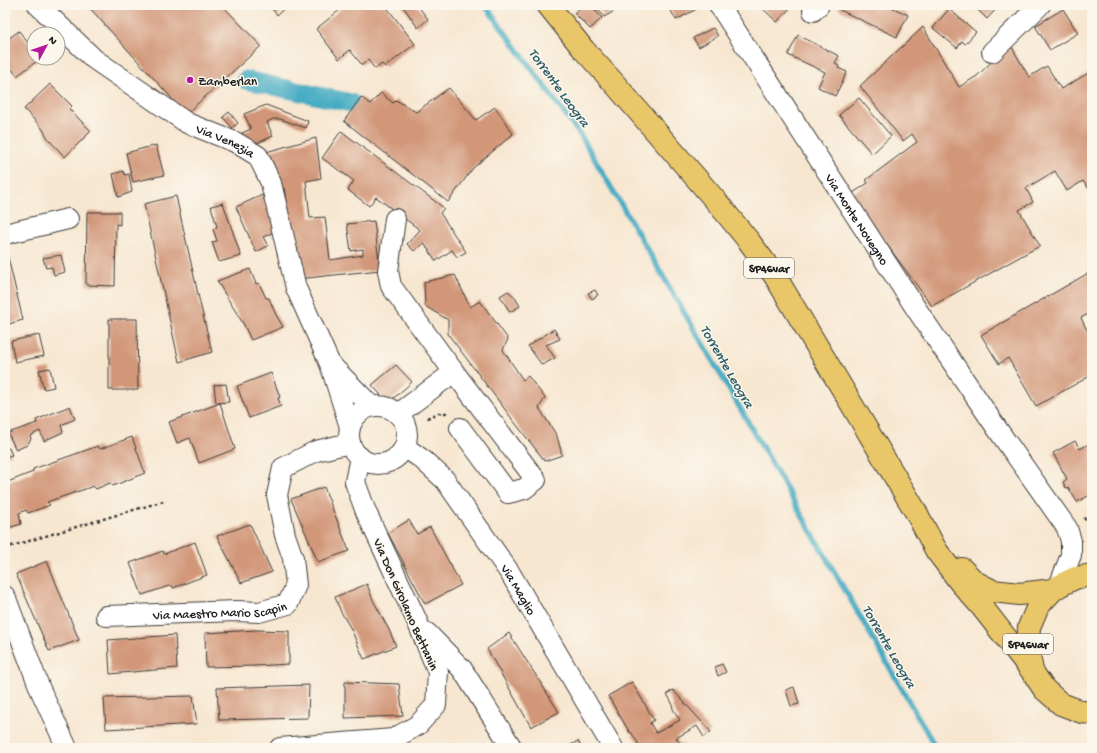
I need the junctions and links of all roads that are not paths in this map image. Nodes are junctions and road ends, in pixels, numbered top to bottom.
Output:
1 (38, 5) edge
2 (548, 5) edge
3 (719, 5) edge
4 (1040, 5) edge
5 (992, 52) dead end
6 (68, 219) dead end
7 (395, 219) dead end
8 (5, 234) edge
9 (330, 364) junction
10 (454, 372) junction
11 (371, 406) junction
12 (398, 414) junction
13 (460, 428) dead end
14 (353, 442) junction
15 (404, 447) junction
16 (916, 512) junction
17 (1092, 575) edge
18 (1056, 588) junction
19 (5, 596) edge
20 (106, 616) dead end
21 (417, 621) junction
22 (1032, 670) junction
23 (1092, 713) edge
24 (67, 748) edge
25 (286, 748) edge
26 (512, 748) edge
27 (612, 748) edge

1 - 9 street, Via Venezia
2 - 16 main road, SP46var
3 - 18 street, Via Monte Novegno
4 - 5 street
6 - 8 street
7 - 10 street
9 - 11 street, Via Venezia
9 - 14 street, Via Venezia
10 - 12 street
10 - 13 street
11 - 12 street
11 - 14 street
12 - 15 street
14 - 15 street
14 - 20 street, Via Maestro Mario Scapin
14 - 21 street, Via Don Girolamo Bettanin
15 - 27 street, Via Maglio
16 - 18 main road, SP46var
16 - 22 main road, SP46var
17 - 18 main road, SP46var
18 - 22 main road, SP46var
19 - 24 street
21 - 25 street, Via Don Girolamo Bettanin
21 - 26 street
22 - 23 main road, SP46var

